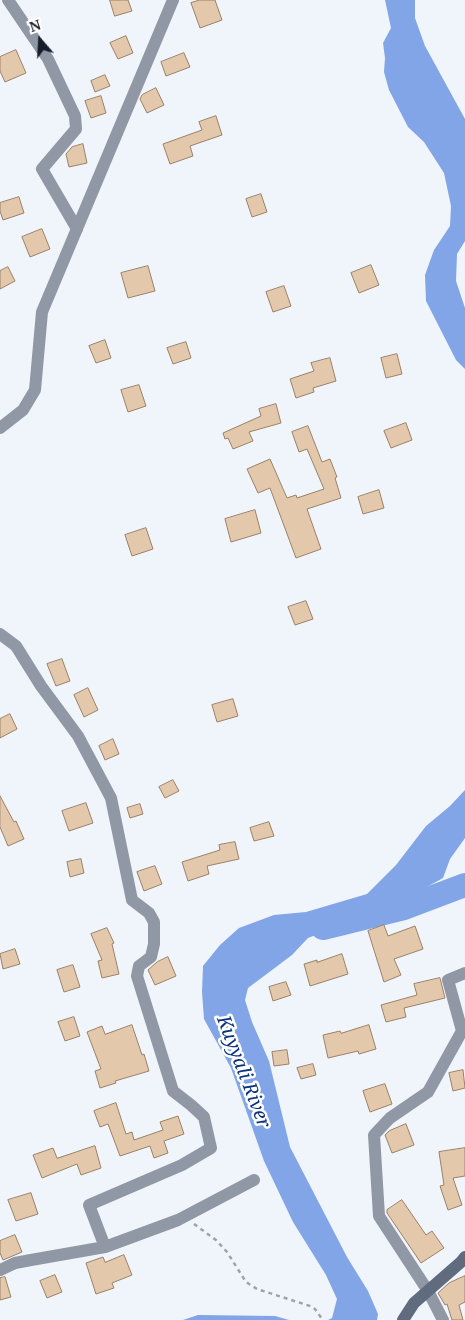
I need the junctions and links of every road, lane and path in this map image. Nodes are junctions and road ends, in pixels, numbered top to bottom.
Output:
1 (8, 0) edge
2 (173, 0) edge
3 (77, 229) junction
4 (0, 428) edge
5 (0, 634) edge
6 (465, 973) edge
7 (254, 1180) dead end
8 (187, 1215) junction
9 (105, 1247) junction
10 (465, 1257) edge
11 (0, 1270) edge
12 (428, 1290) junction
13 (322, 1320) edge
14 (403, 1320) edge
15 (443, 1320) edge

1 - 3 street
2 - 3 street
3 - 4 street
5 - 9 street
6 - 12 street
7 - 8 street
8 - 9 street
8 - 13 path
9 - 11 street
10 - 12 main road
12 - 14 main road
12 - 15 street

